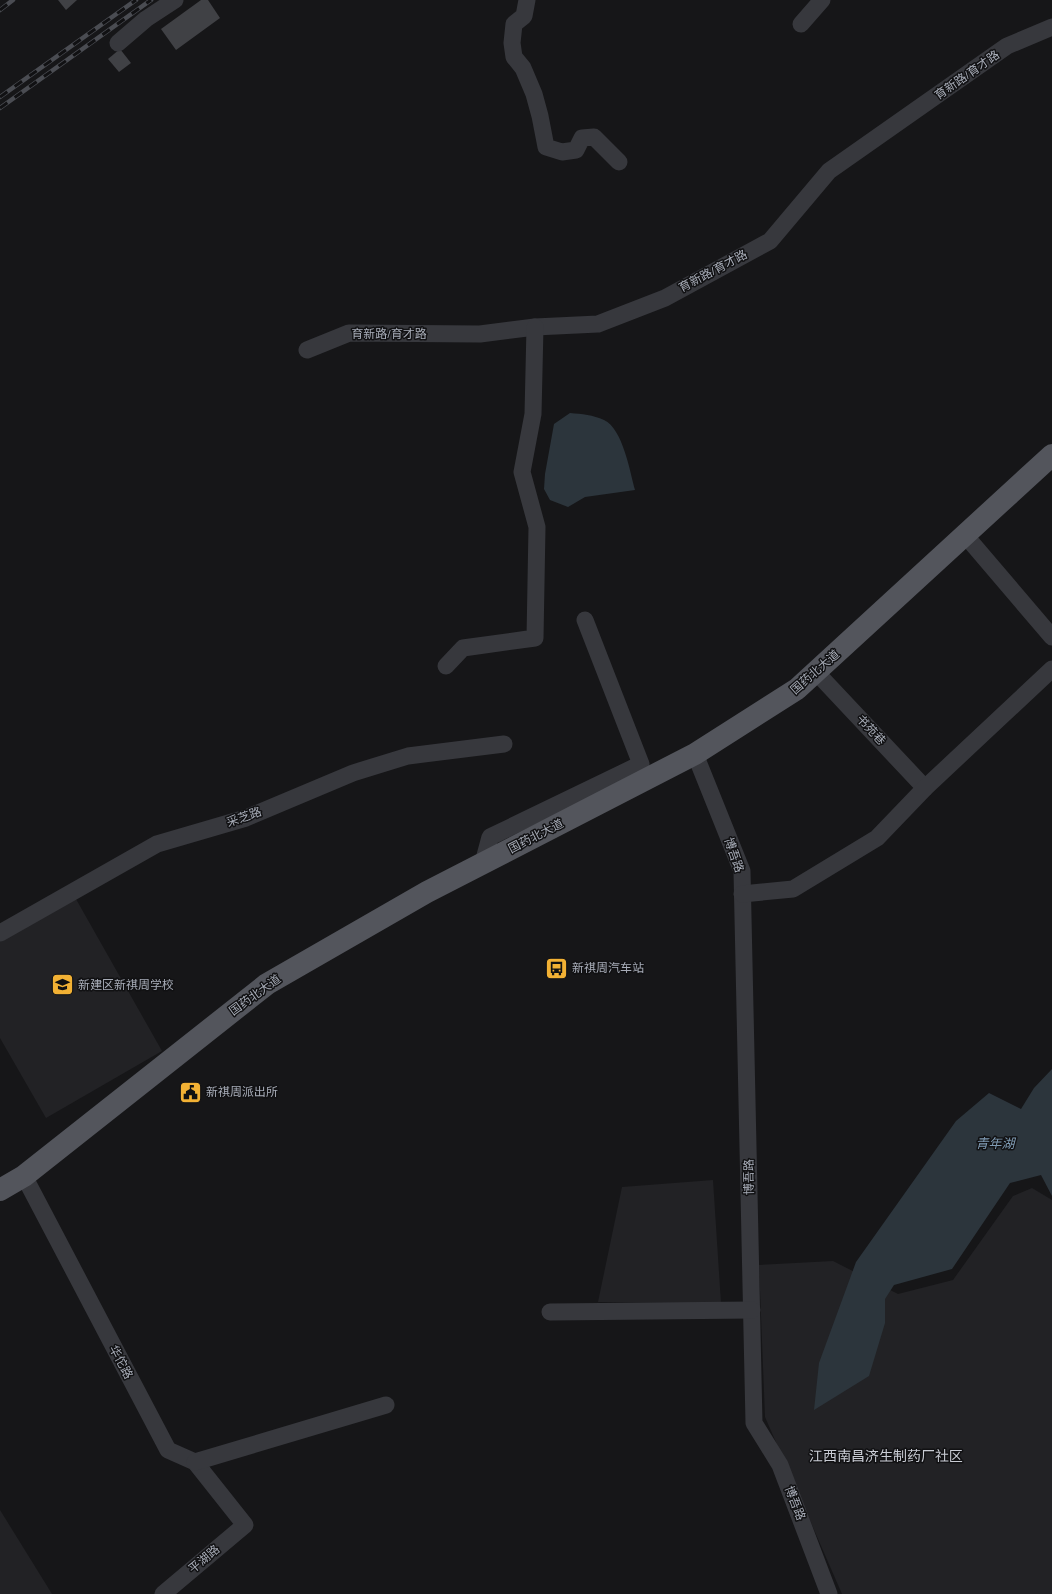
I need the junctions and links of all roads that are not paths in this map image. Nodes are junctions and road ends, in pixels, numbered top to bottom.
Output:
1 (175, 0) edge
2 (527, 0) edge
3 (822, 0) edge
4 (801, 24) dead end
5 (1052, 27) edge
6 (118, 43) dead end
7 (619, 162) dead end
8 (535, 327) junction
9 (306, 350) dead end
10 (1052, 455) edge
11 (965, 535) junction
12 (585, 620) dead end
13 (1052, 637) edge
14 (446, 666) dead end
15 (1052, 669) edge
16 (816, 672) junction
17 (504, 744) dead end
18 (695, 754) junction
19 (925, 788) junction
20 (483, 863) junction
21 (742, 894) junction
22 (0, 933) edge
23 (24, 1176) junction
24 (0, 1190) edge
25 (752, 1310) junction
26 (550, 1312) dead end
27 (386, 1405) dead end
28 (195, 1462) junction
29 (245, 1524) joint
30 (163, 1594) edge
31 (829, 1594) edge

1 - 6 street
2 - 7 street
3 - 4 street
5 - 8 street, 育新路/育才路
8 - 9 street, 育新路/育才路
8 - 14 street
10 - 11 main road, 国药北大道
11 - 13 street
11 - 16 main road, 国药北大道
12 - 20 street
15 - 19 street
16 - 18 main road, 国药北大道
16 - 19 street, 书苑巷
17 - 22 street, 采芝路
18 - 20 main road, 国药北大道
18 - 21 street, 博吾路
19 - 21 street
20 - 23 main road, 国药北大道
21 - 25 street, 博吾路
23 - 24 main road, 国药北大道
23 - 28 street, 华佗路
25 - 26 street
25 - 31 street, 博吾路
27 - 28 street
28 - 29 street, 华佗路
29 - 30 street, 平湖路

